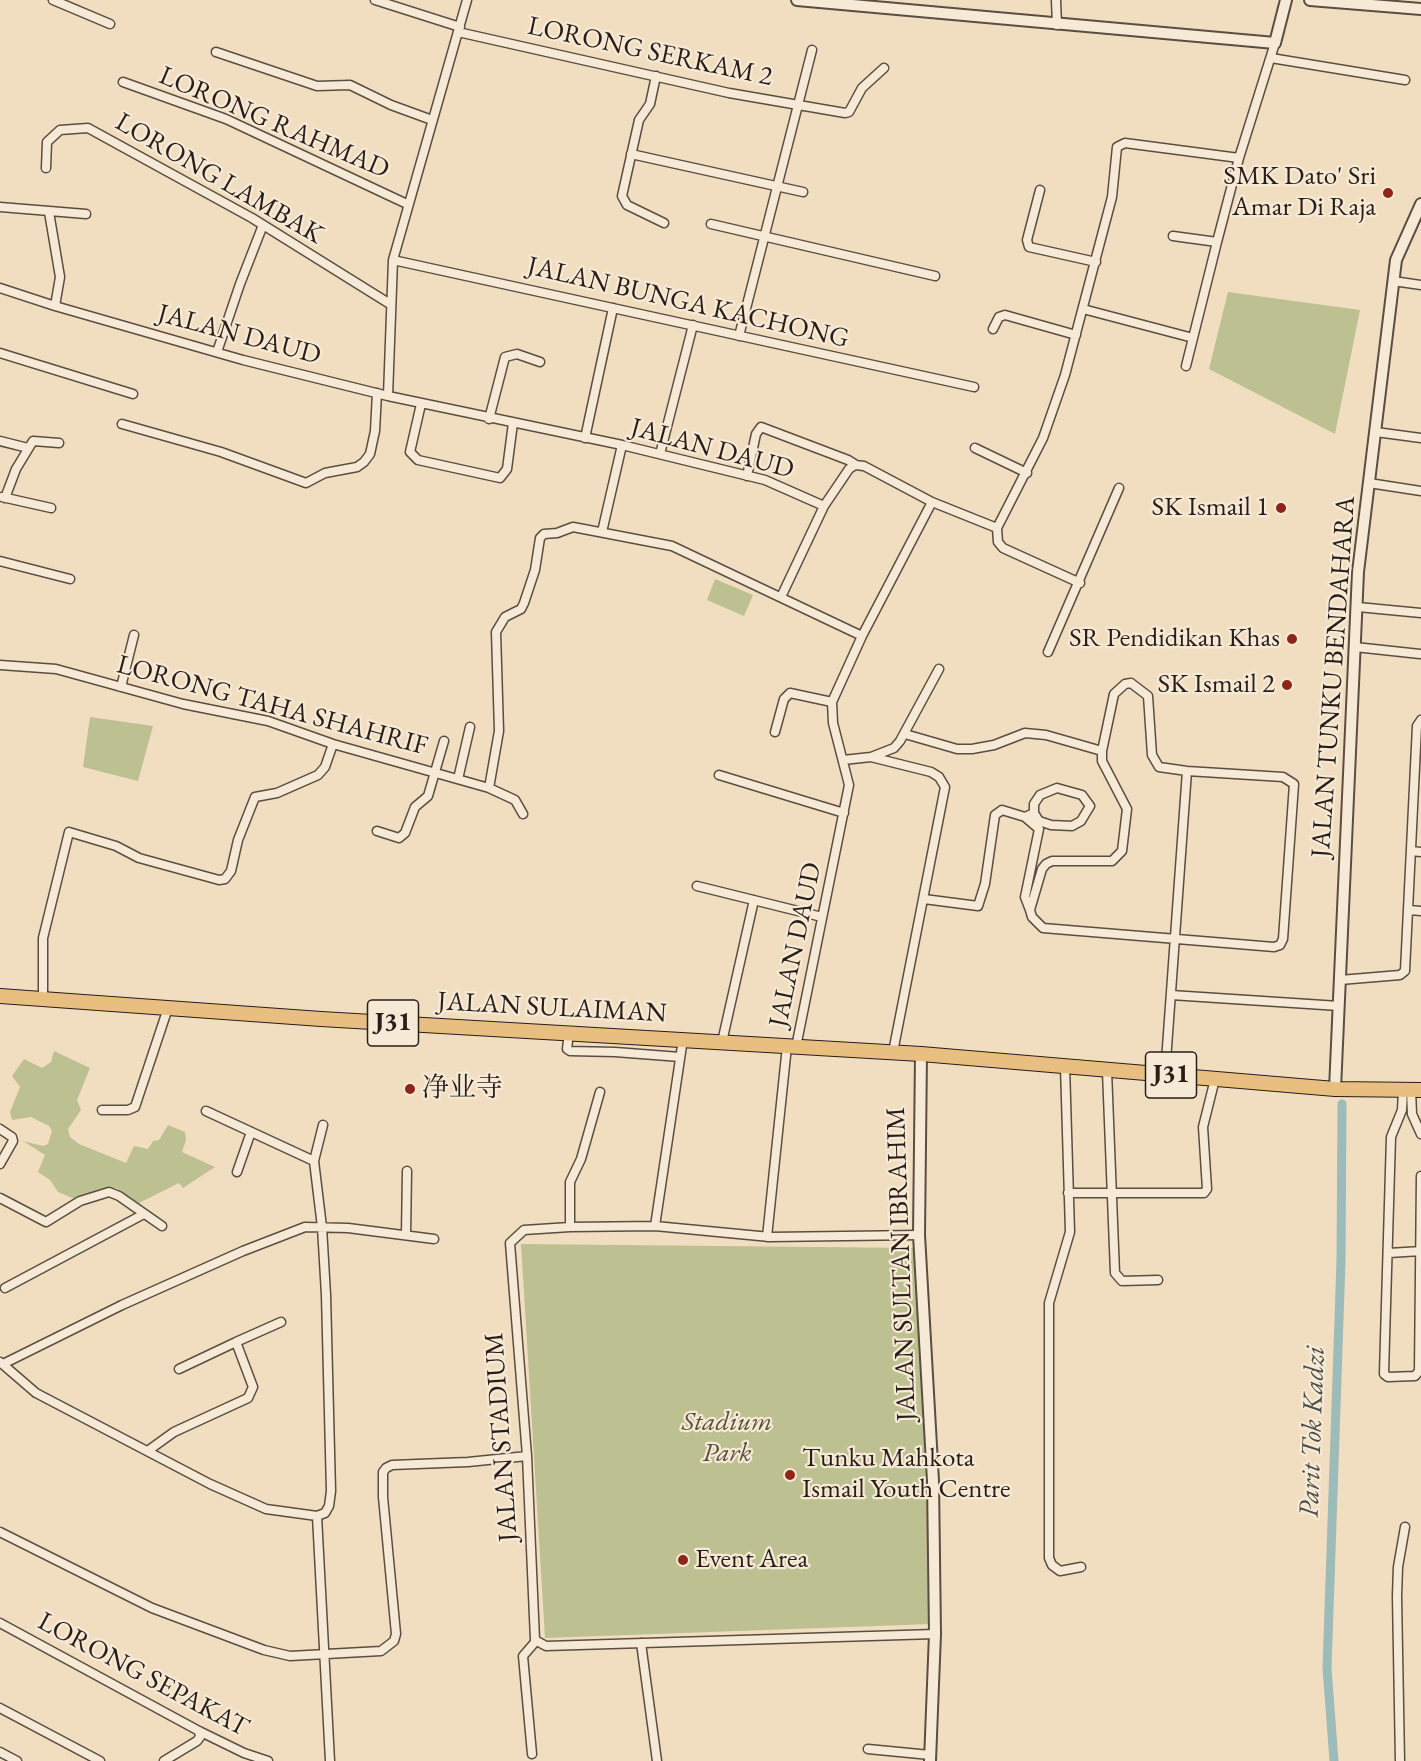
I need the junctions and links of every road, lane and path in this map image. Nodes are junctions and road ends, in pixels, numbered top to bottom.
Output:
1 (54, 0) edge
2 (375, 0) edge
3 (467, 0) edge
4 (797, 0) edge
5 (1056, 0) edge
6 (1286, 0) edge
7 (1310, 0) edge
8 (1421, 9) edge
9 (110, 24) dead end
10 (1058, 25) junction
11 (459, 29) junction
12 (1275, 43) junction
13 (812, 50) dead end
14 (216, 52) dead end
15 (1271, 58) junction
16 (884, 68) dead end
17 (656, 76) junction
18 (1405, 80) dead end
19 (123, 82) dead end
20 (799, 105) junction
21 (432, 120) junction
22 (631, 154) junction
23 (1239, 158) junction
24 (46, 168) dead end
25 (776, 187) junction
26 (1040, 190) dead end
27 (803, 192) dead end
28 (407, 204) junction
29 (1421, 204) edge
30 (0, 207) edge
31 (49, 212) junction
32 (86, 214) dead end
33 (664, 223) dead end
34 (711, 224) dead end
35 (264, 225) junction
36 (764, 236) junction
37 (1173, 236) dead end
38 (1217, 243) junction
39 (393, 260) junction
40 (1096, 262) junction
41 (935, 276) dead end
42 (1393, 281) junction
43 (1421, 285) edge
44 (0, 288) edge
45 (390, 304) junction
46 (55, 306) junction
47 (612, 308) junction
48 (1083, 309) junction
49 (693, 325) junction
50 (993, 329) dead end
51 (1076, 335) junction
52 (740, 336) junction
53 (1193, 339) junction
54 (217, 352) junction
55 (0, 353) edge
56 (540, 362) dead end
57 (1186, 366) dead end
58 (974, 387) dead end
59 (377, 393) junction
60 (133, 394) dead end
61 (388, 396) junction
62 (421, 404) junction
63 (489, 418) junction
64 (513, 423) junction
65 (123, 424) dead end
66 (1376, 432) junction
67 (585, 438) junction
68 (1421, 438) edge
69 (0, 441) edge
70 (59, 443) dead end
71 (622, 445) junction
72 (28, 448) junction
73 (975, 448) dead end
74 (660, 454) junction
75 (856, 465) junction
76 (1027, 473) junction
77 (747, 476) junction
78 (1369, 483) junction
79 (1119, 488) dead end
80 (1421, 491) edge
81 (3, 497) edge
82 (932, 502) junction
83 (824, 506) junction
84 (51, 508) dead end
85 (997, 528) junction
86 (602, 532) junction
87 (0, 561) edge
88 (70, 579) dead end
89 (1080, 583) junction
90 (781, 597) junction
91 (1358, 608) junction
92 (1421, 613) edge
93 (134, 635) dead end
94 (862, 636) junction
95 (1355, 647) junction
96 (1048, 652) dead end
97 (1420, 654) edge
98 (0, 665) edge
99 (939, 669) dead end
100 (121, 687) junction
101 (832, 702) junction
102 (1421, 720) edge
103 (470, 727) dead end
104 (775, 732) dead end
105 (905, 734) junction
106 (444, 741) dead end
107 (333, 744) junction
108 (1102, 751) junction
109 (871, 757) junction
110 (843, 760) junction
111 (1187, 771) junction
112 (436, 772) junction
113 (719, 775) dead end
114 (458, 779) junction
115 (489, 788) junction
116 (844, 813) junction
117 (523, 814) dead end
118 (1030, 815) junction
119 (378, 831) dead end
120 (1411, 851) junction
121 (1421, 852) edge
122 (697, 886) dead end
123 (924, 899) junction
124 (754, 900) junction
125 (1030, 910) junction
126 (1408, 910) junction
127 (1421, 910) edge
128 (822, 917) junction
129 (1175, 938) junction
130 (1340, 981) junction
131 (1171, 995) junction
132 (0, 996) edge
133 (43, 999) junction
134 (1339, 1006) junction
135 (168, 1008) junction
136 (569, 1033) junction
137 (619, 1036) junction
138 (683, 1039) junction
139 (722, 1042) junction
140 (791, 1046) junction
141 (615, 1052) junction
142 (893, 1053) junction
143 (921, 1054) junction
144 (680, 1057) junction
145 (1065, 1066) junction
146 (1107, 1071) junction
147 (1164, 1075) junction
148 (1215, 1079) junction
149 (1335, 1089) junction
150 (1412, 1090) edge
151 (600, 1092) dead end
152 (102, 1110) dead end
153 (206, 1111) dead end
154 (323, 1125) dead end
155 (0, 1130) edge
156 (251, 1132) junction
157 (1421, 1134) edge
158 (314, 1161) junction
159 (0, 1164) edge
160 (407, 1171) dead end
161 (237, 1172) dead end
162 (1421, 1176) edge
163 (1112, 1192) junction
164 (1068, 1193) junction
165 (0, 1198) edge
166 (142, 1215) junction
167 (162, 1226) dead end
168 (655, 1226) junction
169 (322, 1227) junction
170 (570, 1227) junction
171 (406, 1235) junction
172 (919, 1235) junction
173 (767, 1237) junction
174 (434, 1239) dead end
175 (1420, 1251) edge
176 (1389, 1253) junction
177 (1158, 1280) dead end
178 (5, 1287) dead end
179 (281, 1322) dead end
180 (236, 1342) junction
181 (1, 1363) edge
182 (180, 1369) dead end
183 (149, 1450) junction
184 (527, 1456) junction
185 (313, 1516) junction
186 (1405, 1527) dead end
187 (0, 1532) edge
188 (1081, 1567) dead end
189 (0, 1623) edge
190 (936, 1634) junction
191 (536, 1641) junction
192 (641, 1643) junction
193 (326, 1655) junction
194 (0, 1708) edge
195 (199, 1731) junction
196 (868, 1749) dead end
197 (0, 1752) edge
198 (532, 1754) dead end
199 (930, 1758) edge
200 (17, 1761) edge
201 (99, 1761) edge
202 (164, 1761) edge
203 (268, 1761) edge
204 (330, 1761) edge
205 (657, 1761) edge
206 (1400, 1761) edge

1 - 9 street
2 - 11 street, LORONG SERKAM 2
3 - 11 street
4 - 10 street
5 - 10 street
6 - 12 street
7 - 8 street
10 - 12 street
11 - 17 street, LORONG SERKAM 2
11 - 21 street
12 - 15 street
13 - 20 street
14 - 21 street
15 - 18 street
15 - 23 street
16 - 20 street, LORONG SERKAM 2
17 - 20 street, LORONG SERKAM 2
17 - 22 street
19 - 28 street, LORONG RAHMAD
20 - 25 street
21 - 28 street
22 - 25 street
22 - 33 street
23 - 38 street
23 - 40 street
24 - 35 street, LORONG LAMBAK
25 - 27 street
25 - 36 street
26 - 40 street
28 - 39 street
29 - 42 street, JALAN TUNKU BENDAHARA
30 - 31 street
31 - 32 street
31 - 46 street
34 - 36 street
35 - 45 street, LORONG LAMBAK
35 - 54 street
36 - 41 street
36 - 52 street
37 - 38 street
38 - 53 street
39 - 45 street
39 - 47 street, JALAN BUNGA KACHONG
40 - 48 street
42 - 43 street
42 - 66 street, JALAN TUNKU BENDAHARA
44 - 46 street, JALAN DAUD
45 - 61 street
46 - 54 street, JALAN DAUD
47 - 49 street, JALAN BUNGA KACHONG
47 - 67 street
48 - 51 street
48 - 53 street
49 - 52 street, JALAN BUNGA KACHONG
49 - 74 street
50 - 51 street
51 - 76 street
52 - 58 street, JALAN BUNGA KACHONG
53 - 57 street
54 - 59 street, JALAN DAUD
55 - 60 street
56 - 63 street
59 - 61 street, JALAN DAUD
59 - 65 street
61 - 62 street, JALAN DAUD
62 - 63 street, JALAN DAUD
62 - 64 street
63 - 64 street, JALAN DAUD
64 - 67 street, JALAN DAUD
66 - 68 street
66 - 78 street, JALAN TUNKU BENDAHARA
67 - 71 street, JALAN DAUD
69 - 72 street
70 - 72 street
71 - 74 street, JALAN DAUD
71 - 86 street
72 - 81 street
73 - 76 street
74 - 77 street, JALAN DAUD
75 - 77 street
75 - 82 street
75 - 83 street, JALAN DAUD
76 - 85 street
77 - 83 street, JALAN DAUD
78 - 80 street
78 - 91 street, JALAN TUNKU BENDAHARA
79 - 89 street
81 - 84 street
82 - 85 street
82 - 94 street
83 - 90 street
85 - 89 street
86 - 90 street
86 - 115 street
87 - 88 street
89 - 96 street
90 - 94 street
91 - 92 street
91 - 95 street, JALAN TUNKU BENDAHARA
93 - 100 street
94 - 101 street
95 - 97 street
95 - 130 street, JALAN TUNKU BENDAHARA
98 - 100 street, LORONG TAHA SHAHRIF
99 - 105 street
100 - 107 street, LORONG TAHA SHAHRIF
101 - 104 street
101 - 110 street, JALAN DAUD
102 - 120 street
103 - 114 street
105 - 108 street
105 - 109 street
106 - 112 street
107 - 112 street, LORONG TAHA SHAHRIF
107 - 133 street
108 - 111 street
108 - 125 street
109 - 110 street
109 - 123 street
110 - 116 street, JALAN DAUD
111 - 129 street
111 - 129 street
112 - 114 street, LORONG TAHA SHAHRIF
112 - 119 street
113 - 116 street
114 - 115 street, LORONG TAHA SHAHRIF
115 - 117 street, LORONG TAHA SHAHRIF
116 - 128 street, JALAN DAUD
118 - 118 street
118 - 123 street
118 - 125 street
120 - 121 street
120 - 126 street
122 - 124 street
123 - 142 street
124 - 128 street
124 - 139 street
125 - 129 street
126 - 127 street
126 - 130 street
128 - 140 street, JALAN DAUD
129 - 131 street
130 - 134 street, JALAN TUNKU BENDAHARA
131 - 134 street
131 - 147 street
132 - 133 main road, JALAN SULAIMAN / J31
133 - 135 main road, JALAN SULAIMAN / J31
134 - 149 street, JALAN TUNKU BENDAHARA
135 - 136 main road, JALAN SULAIMAN / J31
135 - 152 street
136 - 137 main road, JALAN SULAIMAN / J31
136 - 141 street
137 - 138 main road, JALAN SULAIMAN / J31
137 - 141 street
138 - 139 main road, JALAN SULAIMAN / J31
138 - 144 street
139 - 140 main road, JALAN SULAIMAN / J31
140 - 142 main road, JALAN SULAIMAN / J31
140 - 173 street, JALAN DAUD
141 - 144 street
142 - 143 main road, JALAN SULAIMAN / J31
143 - 145 main road, J31
143 - 172 street, JALAN SULTAN IBRAHIM
144 - 168 street
145 - 146 main road, J31
145 - 164 street
146 - 147 main road, J31
146 - 163 street
147 - 148 main road, J31
148 - 149 main road, J31
148 - 163 street
149 - 150 main road, J31
150 - 157 street
150 - 176 street
151 - 170 street
153 - 156 street
154 - 158 street
155 - 159 street
156 - 158 street
156 - 161 street
158 - 169 street
160 - 171 street
162 - 175 street
163 - 164 street
163 - 177 street
164 - 188 street
165 - 166 street
166 - 167 street
166 - 178 street
168 - 170 street, JALAN STADIUM
168 - 173 street, JALAN STADIUM
169 - 171 street
169 - 181 street
169 - 185 street
170 - 184 street, JALAN STADIUM
171 - 174 street
172 - 173 street, JALAN STADIUM
172 - 190 street, JALAN SULTAN IBRAHIM
175 - 176 street
175 - 176 street
179 - 180 street
180 - 182 street
180 - 183 street
181 - 183 street
183 - 185 street
184 - 191 street, JALAN STADIUM
184 - 193 street
185 - 193 street
186 - 206 street
187 - 193 street
189 - 195 street, LORONG SEPAKAT
190 - 192 street
190 - 199 street, JALAN SULTAN IBRAHIM
191 - 192 street
191 - 198 street
192 - 205 street
193 - 204 street
194 - 201 street
195 - 202 street
195 - 203 street, LORONG SEPAKAT
196 - 199 street
197 - 200 street

